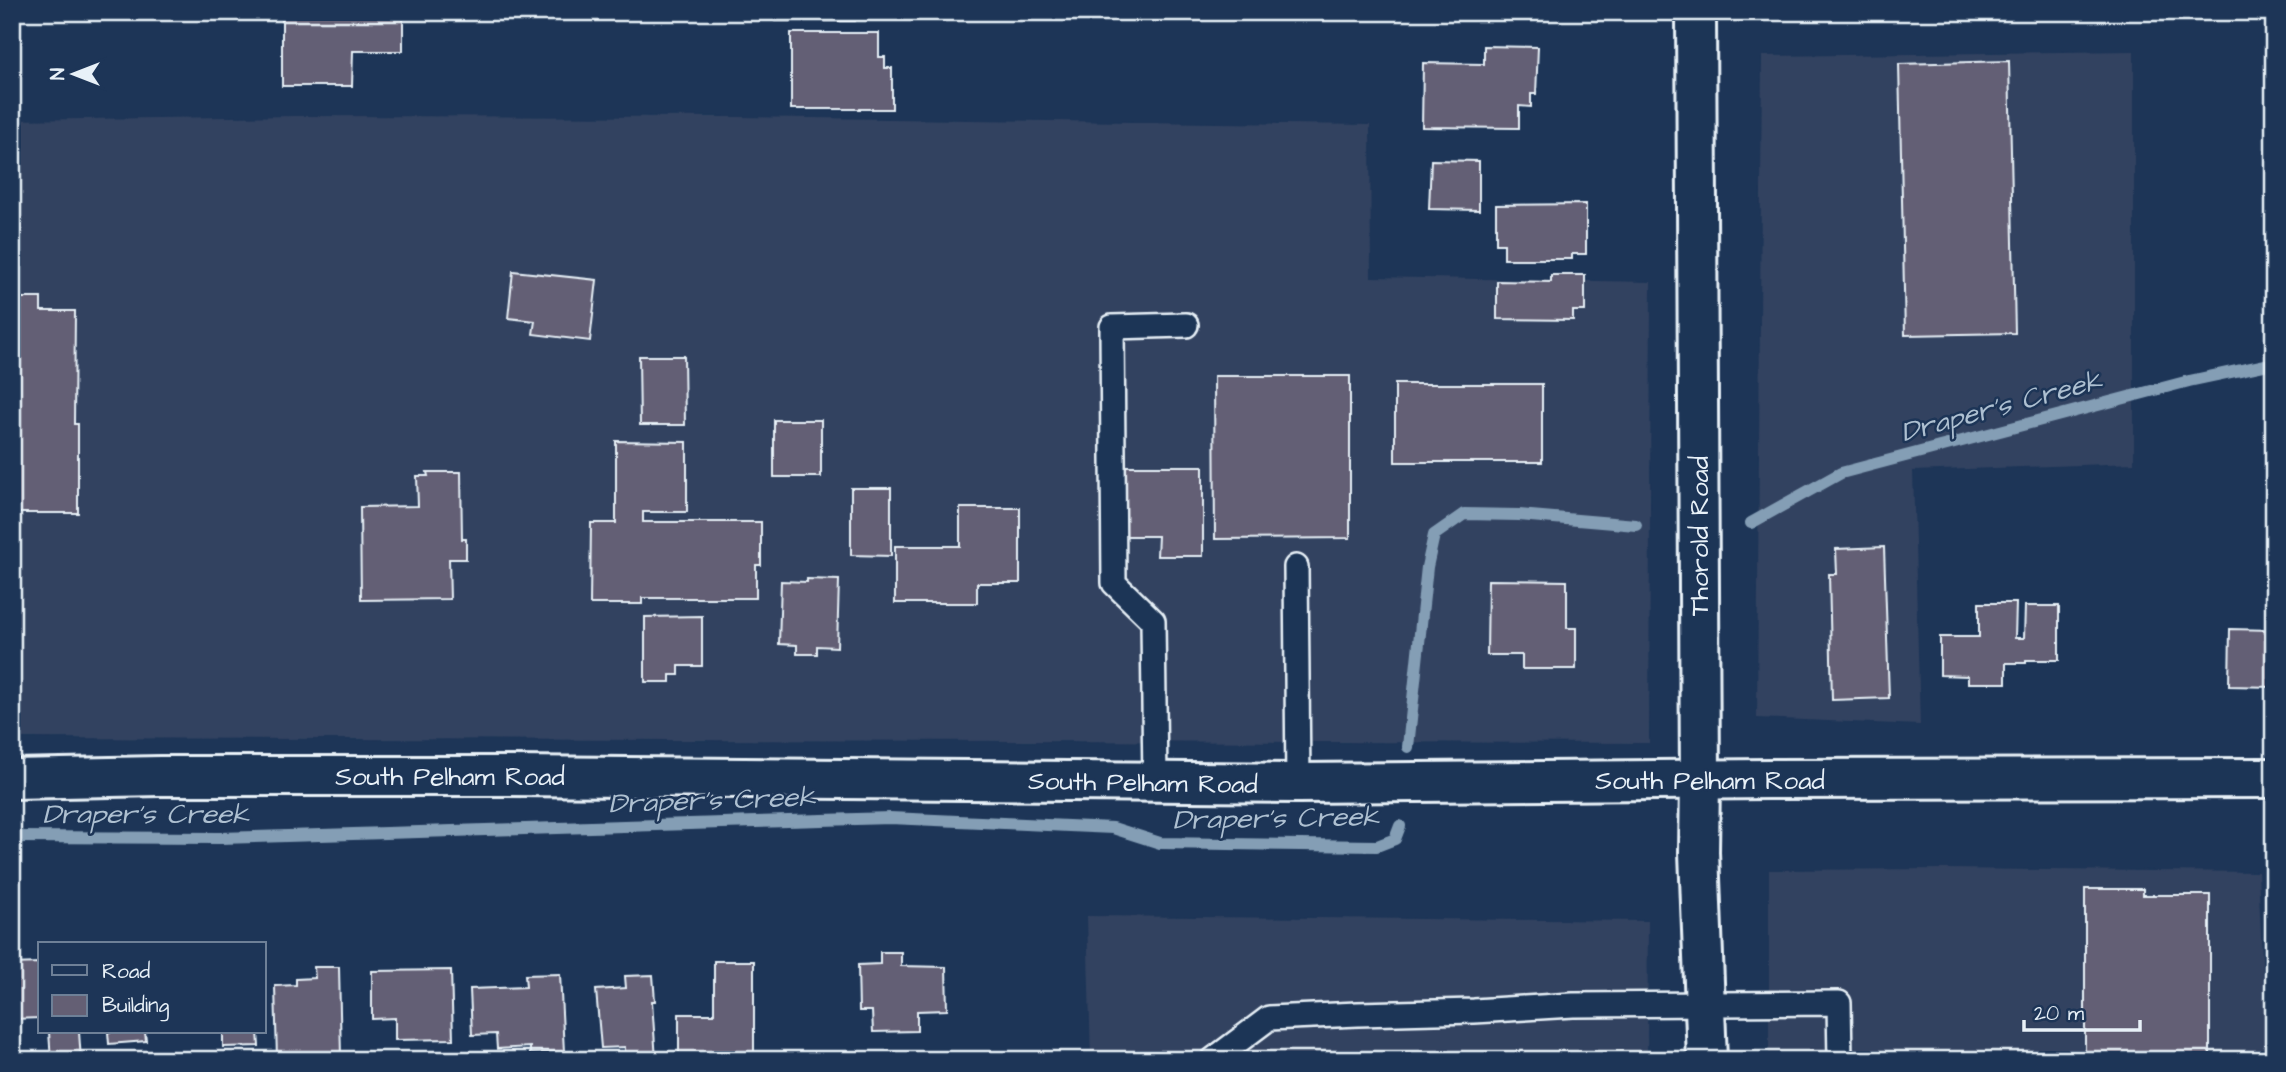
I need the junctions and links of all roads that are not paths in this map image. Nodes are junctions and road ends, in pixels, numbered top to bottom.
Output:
1 (1696, 12) edge
2 (1186, 325) dead end
3 (1296, 567) dead end
4 (2274, 778) edge
5 (12, 779) edge
6 (1700, 780) junction
7 (1155, 782) junction
8 (1298, 783) junction
9 (1707, 1004) junction
10 (1213, 1060) edge
11 (1707, 1060) edge
12 (1840, 1060) edge

1 - 6 main road, Thorold Road
2 - 7 lane
3 - 8 lane
4 - 6 main road, South Pelham Road
5 - 7 main road, South Pelham Road
6 - 8 main road, South Pelham Road
6 - 9 main road, Thorold Road
7 - 8 main road, South Pelham Road
9 - 10 lane
9 - 11 main road, Thorold Road
9 - 12 lane

